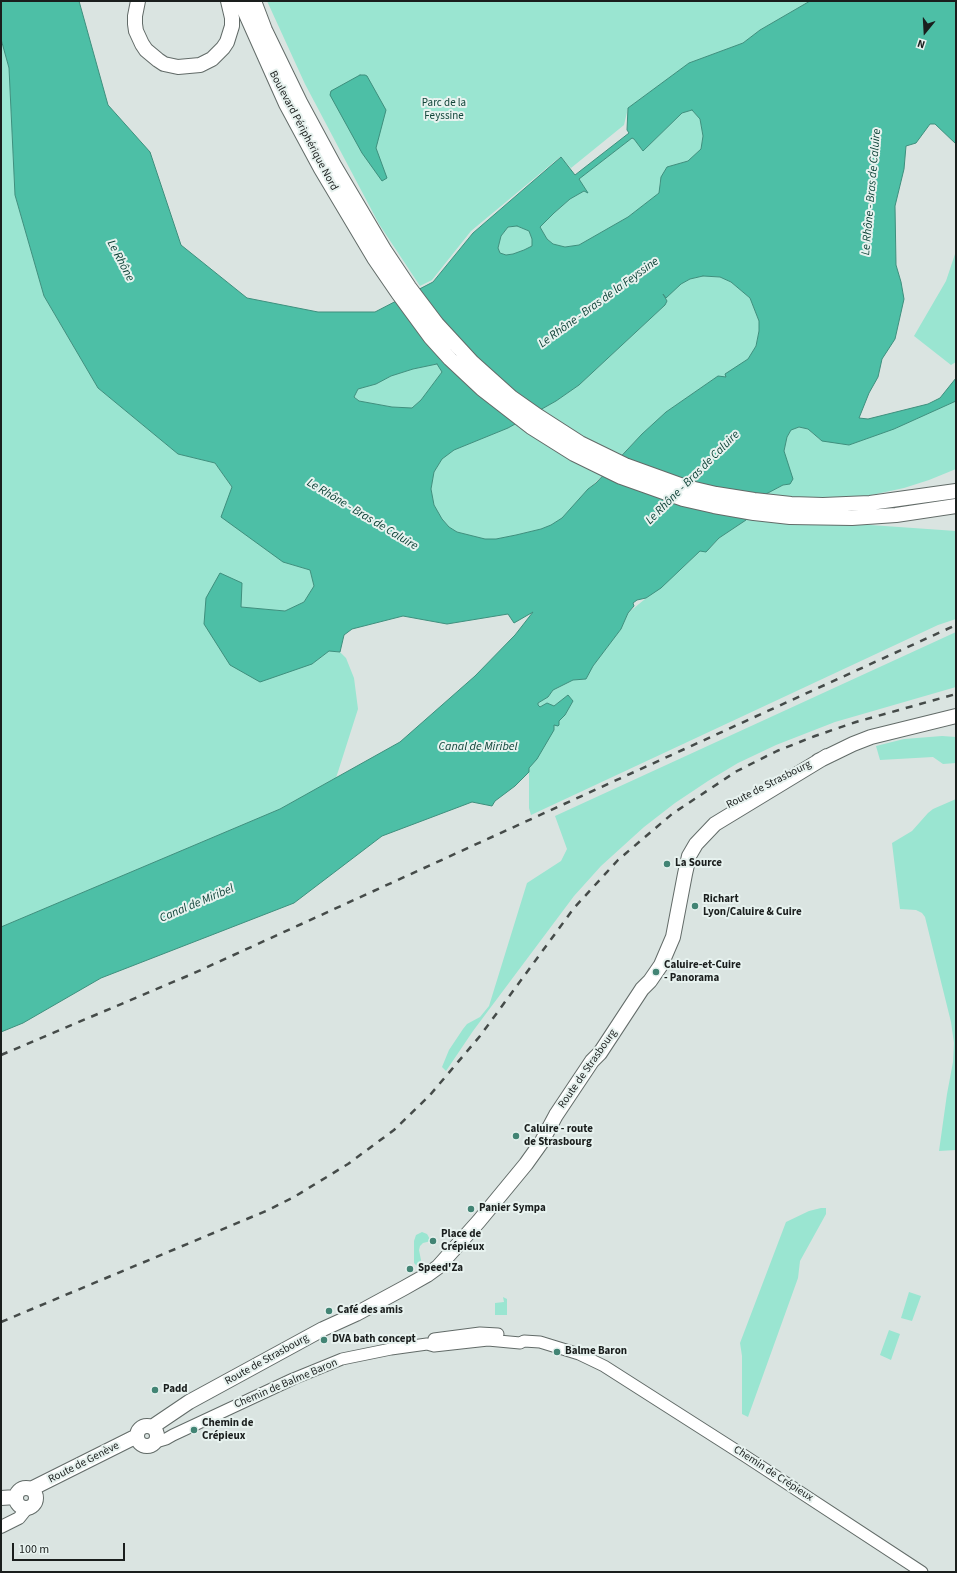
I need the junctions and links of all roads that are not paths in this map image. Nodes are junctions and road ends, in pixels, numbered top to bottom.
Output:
1 (138, 1) edge
2 (228, 1) edge
3 (240, 1) edge
4 (254, 1) edge
5 (380, 254) junction
6 (956, 490) edge
7 (956, 506) edge
8 (851, 511) junction
9 (956, 716) edge
10 (956, 722) edge
11 (929, 724) junction
12 (623, 1377) joint
13 (155, 1434) junction
14 (139, 1441) junction
15 (1, 1498) edge
16 (25, 1499) junction
17 (1, 1520) edge
18 (1, 1527) edge
19 (922, 1572) edge

1 - 2 main road
3 - 5 main road, Boulevard Périphérique Nord
4 - 5 main road, Boulevard Périphérique Nord
5 - 8 main road
6 - 8 main road
7 - 8 main road
9 - 11 main road, Route de Strasbourg
10 - 11 main road, Route de Strasbourg
11 - 13 main road, Route de Strasbourg
12 - 13 street, Chemin de Balme Baron
12 - 19 street, Chemin de Crépieux
13 - 14 main road
13 - 14 main road, Route de Strasbourg
14 - 16 main road, Route de Genève
15 - 16 main road, Route de Genève
16 - 17 main road
16 - 18 main road

